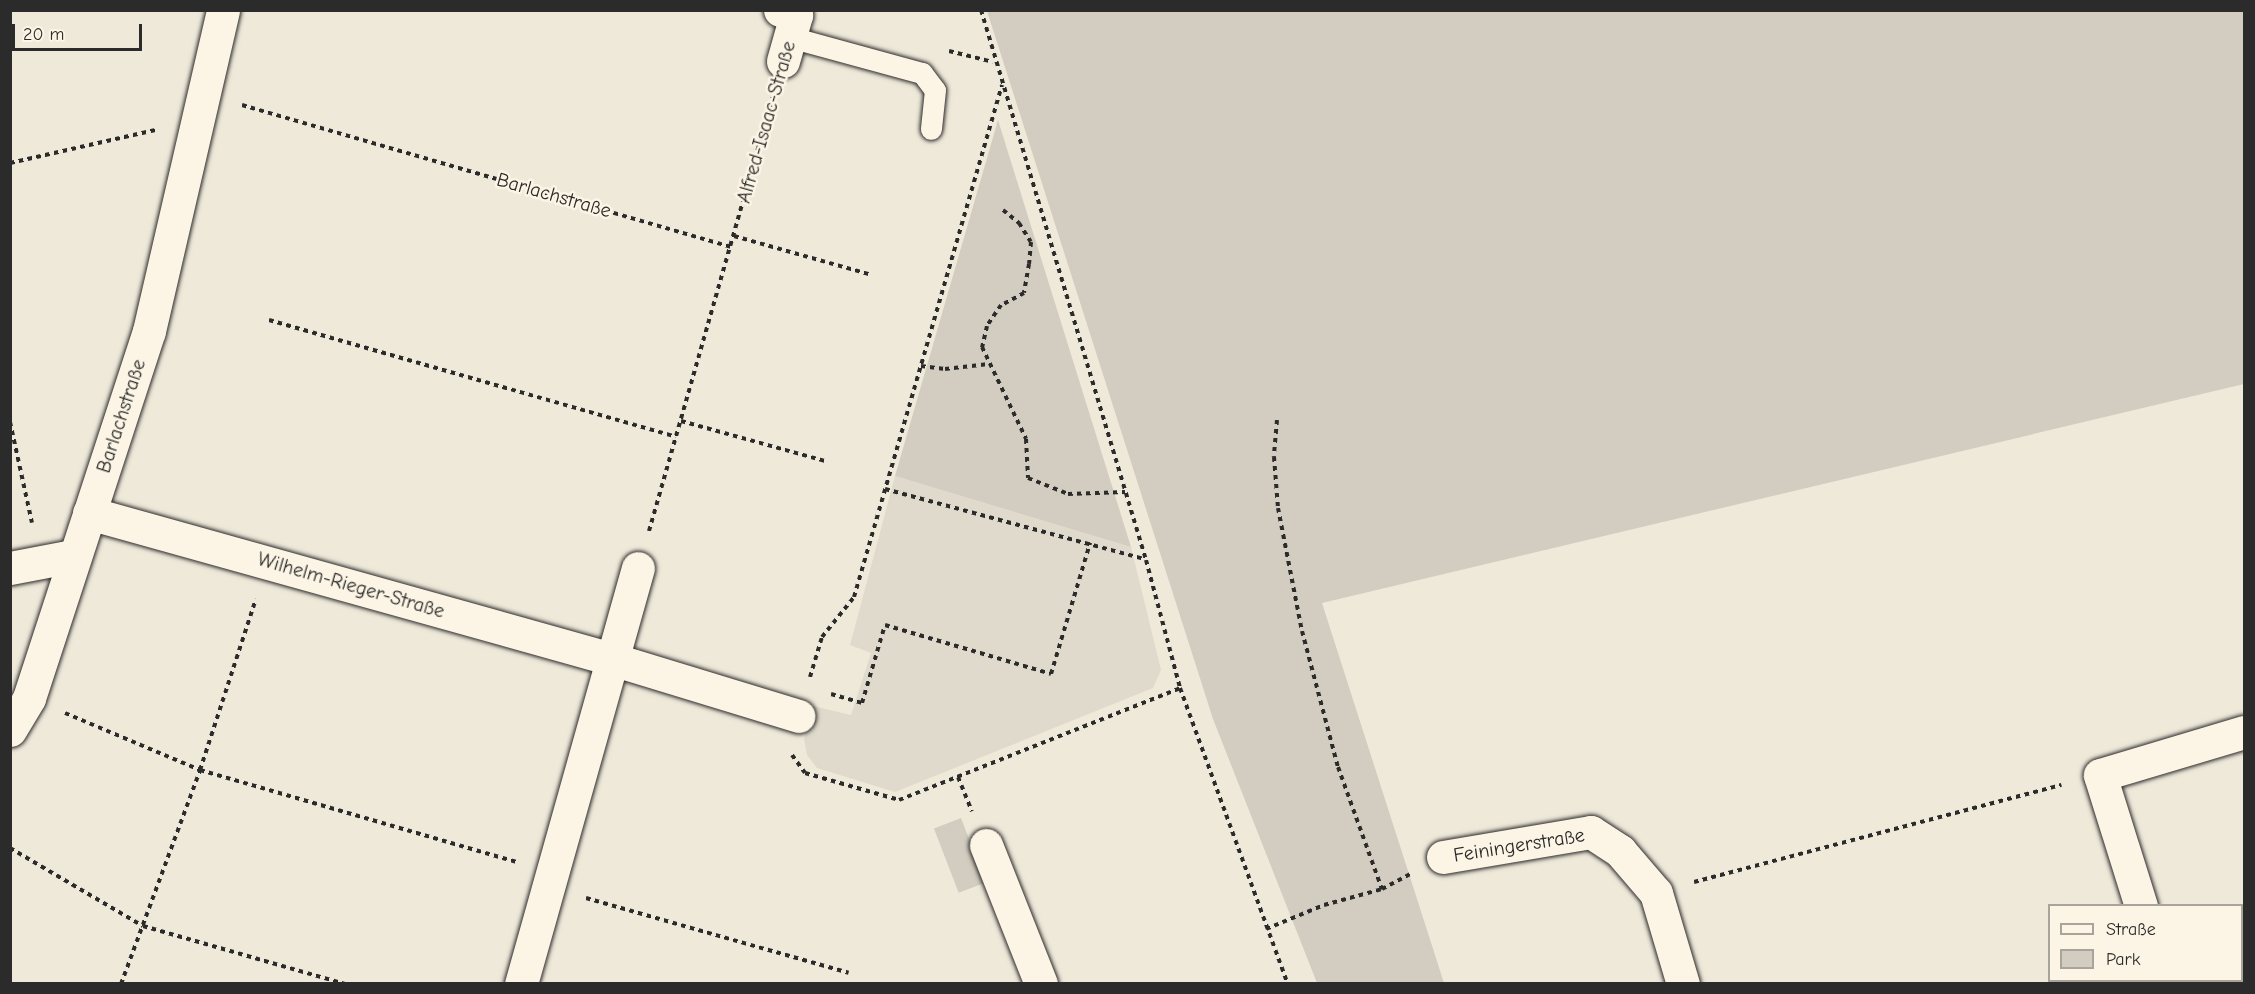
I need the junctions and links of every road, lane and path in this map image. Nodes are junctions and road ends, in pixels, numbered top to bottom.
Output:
1 (223, 10) edge
2 (981, 10) edge
3 (784, 36) edge
4 (1002, 85) junction
5 (200, 107) junction
6 (931, 129) dead end
7 (10, 163) edge
8 (1003, 210) dead end
9 (734, 236) junction
10 (731, 247) junction
11 (872, 275) dead end
12 (269, 320) dead end
13 (989, 364) junction
14 (921, 366) junction
15 (1277, 420) dead end
16 (681, 421) junction
17 (10, 422) edge
18 (676, 438) junction
19 (825, 461) dead end
20 (885, 489) junction
21 (1125, 492) junction
22 (89, 513) junction
23 (1090, 543) junction
24 (73, 556) junction
25 (1146, 560) junction
26 (268, 561) junction
27 (25, 565) edge
28 (638, 568) joint
29 (612, 659) junction
30 (1180, 688) junction
31 (29, 698) junction
32 (803, 701) junction
33 (10, 730) edge
34 (2244, 732) edge
35 (200, 770) junction
36 (2100, 775) junction
37 (986, 845) dead end
38 (10, 848) edge
39 (1443, 857) joint
40 (550, 879) junction
41 (1382, 889) junction
42 (1656, 893) junction
43 (2140, 904) edge
44 (143, 926) junction
45 (1266, 930) junction
46 (849, 974) dead end
47 (121, 984) edge
48 (345, 984) edge
49 (520, 984) edge
50 (1041, 984) edge
51 (1288, 984) edge
52 (1683, 984) edge

1 - 5 street, Barlachstraße
2 - 4 path
3 - 6 lane
3 - 9 path, Alfred-Isaac-Straße
4 - 14 path
4 - 21 path
5 - 7 path
5 - 10 path, Barlachstraße
5 - 22 street, Barlachstraße
8 - 13 path
9 - 10 path, Alfred-Isaac-Straße
9 - 11 path
10 - 16 path
12 - 18 path
13 - 14 path
13 - 21 path
14 - 20 path
15 - 41 path
16 - 18 path
16 - 19 path
17 - 27 path
18 - 28 path
20 - 23 path
20 - 32 path
21 - 25 path
22 - 24 street, Barlachstraße
22 - 26 street, Wilhelm-Rieger-Straße
23 - 25 path
23 - 32 path
24 - 27 street
24 - 31 street, Barlachstraße
25 - 30 path
26 - 29 street, Wilhelm-Rieger-Straße
26 - 35 path
28 - 29 street
29 - 32 street, Wilhelm-Rieger-Straße
29 - 40 street
30 - 32 path
30 - 45 path
31 - 33 street, Barlachstraße
31 - 35 path
34 - 36 street
35 - 40 path
35 - 44 path
36 - 42 path
36 - 43 street
37 - 50 street
38 - 44 path
39 - 41 path
39 - 42 street, Feiningerstraße
40 - 46 path
40 - 49 street
41 - 45 path
42 - 52 street, Feiningerstraße
44 - 47 path
44 - 48 path
45 - 51 path

